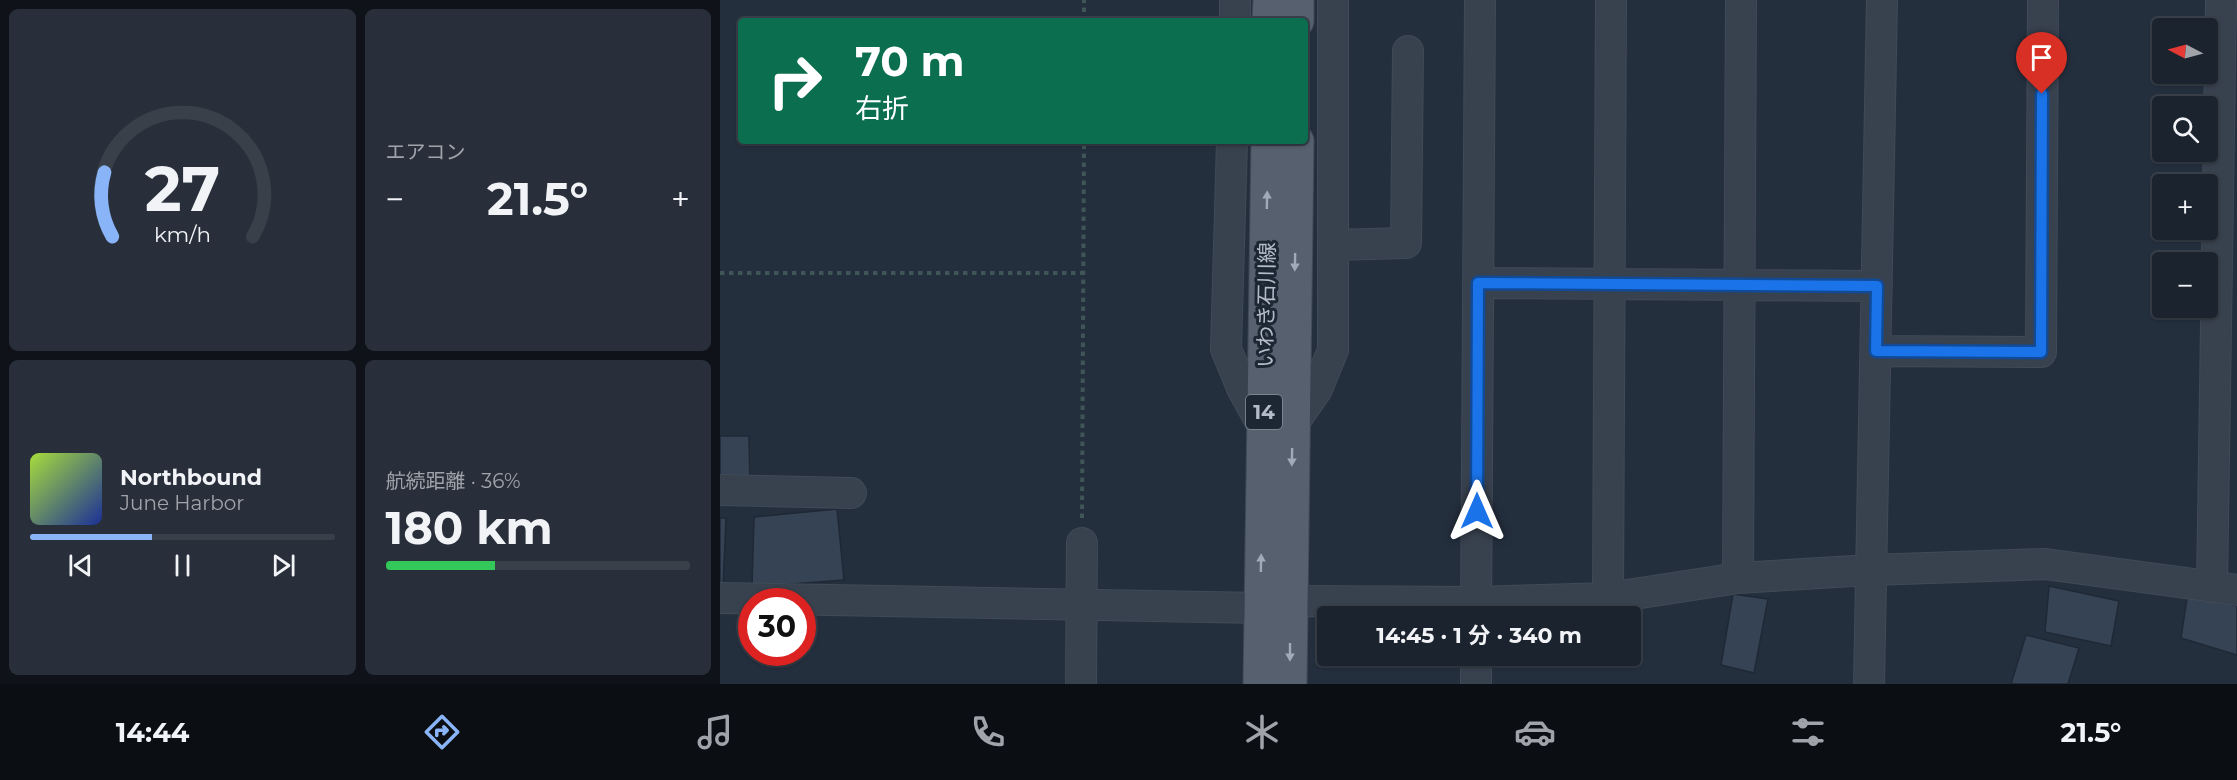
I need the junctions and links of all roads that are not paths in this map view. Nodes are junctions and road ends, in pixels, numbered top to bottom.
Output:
1 (1235, 0) edge
2 (1269, 0) edge
3 (1297, 0) edge
4 (1333, 0) edge
5 (1480, 0) edge
6 (1611, 0) edge
7 (1741, 0) edge
8 (1882, 0) edge
9 (2043, 0) edge
10 (2221, 0) edge
11 (1235, 18) edge
12 (1269, 18) edge
13 (1297, 18) edge
14 (1408, 51) dead end
15 (1232, 144) edge
16 (1268, 144) edge
17 (1297, 144) edge
18 (1334, 245) junction
19 (1478, 283) junction
20 (1610, 284) junction
21 (1739, 285) junction
22 (1877, 286) junction
23 (1876, 351) junction
24 (1278, 426) junction
25 (720, 490) edge
26 (851, 493) dead end
27 (1082, 543) road end
28 (1870, 570) junction
29 (1738, 578) junction
30 (2224, 589) edge
31 (720, 598) edge
32 (1608, 598) junction
33 (1275, 605) junction
34 (1082, 606) junction
35 (1325, 606) edge
36 (1476, 606) edge
37 (1512, 606) edge
38 (1476, 666) edge
39 (1081, 684) edge
40 (1260, 684) edge
41 (1290, 684) edge
42 (1476, 684) edge
43 (1869, 684) edge

1 - 11 street
2 - 12 main road
3 - 13 main road
4 - 18 street
5 - 19 street
6 - 20 street
7 - 21 street
8 - 22 street
9 - 23 street
10 - 30 street
14 - 18 street
15 - 24 street
24 -> 16 main road, いわき石川線 / 14
17 -> 24 main road, いわき石川線 / 14
18 - 24 street
19 - 20 street
19 - 36 street
20 - 21 street
20 - 32 street
21 - 22 street
21 - 29 street
22 - 23 street
23 - 28 street
24 - 33 main road, いわき石川線 / 14
25 - 26 street
27 - 34 street
28 - 29 street
28 - 30 street
28 - 43 street
29 - 32 street
31 - 34 street
32 - 37 street
33 - 34 street
33 - 35 street
33 - 40 main road, いわき石川線 / 14
33 -> 41 main road, いわき石川線 / 14
34 - 39 street
38 - 42 street

